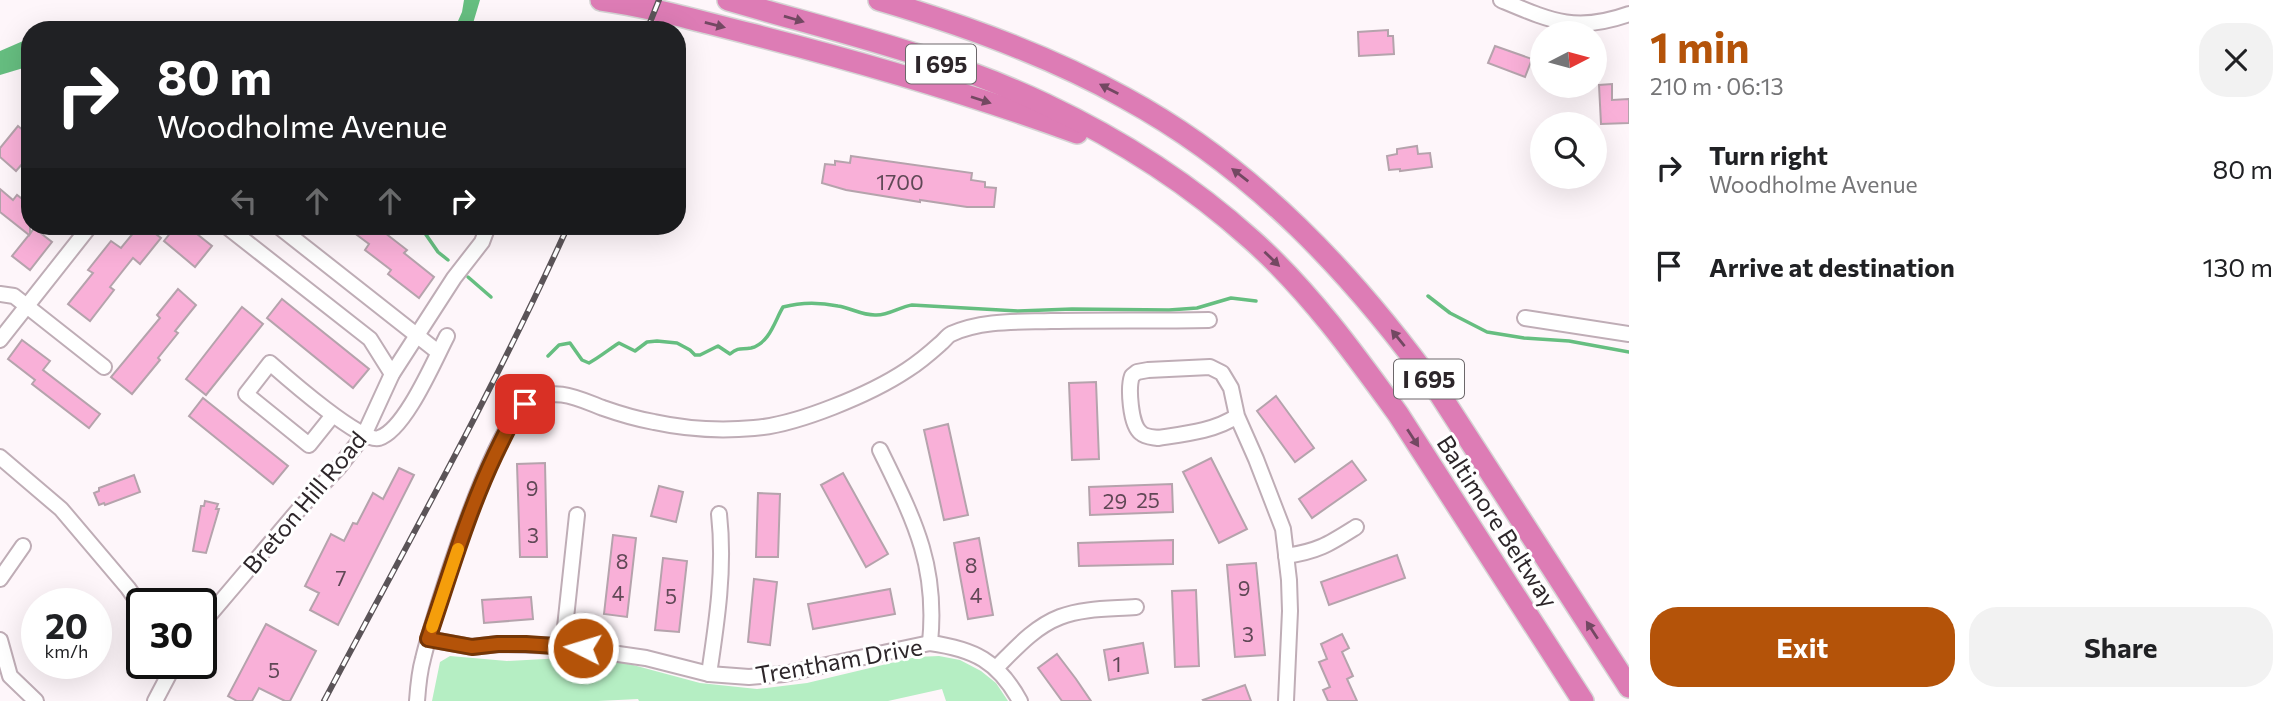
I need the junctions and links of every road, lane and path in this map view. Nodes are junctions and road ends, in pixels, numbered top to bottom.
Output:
1 (601, 0) edge
2 (728, 0) edge
3 (880, 0) edge
4 (893, 0) edge
5 (1501, 0) edge
6 (921, 13) junction
7 (1629, 14) edge
8 (1141, 158) junction
9 (83, 235) edge
10 (237, 235) edge
11 (289, 235) edge
12 (485, 235) edge
13 (0, 294) edge
14 (26, 305) junction
15 (1525, 318) dead end
16 (1209, 320) dead end
17 (1629, 334) edge
18 (418, 336) junction
19 (446, 337) dead end
20 (0, 340) edge
21 (438, 352) junction
22 (104, 367) dead end
23 (392, 374) junction
24 (333, 415) junction
25 (1237, 416) junction
26 (364, 435) junction
27 (880, 450) dead end
28 (0, 457) edge
29 (719, 514) dead end
30 (577, 515) dead end
31 (1356, 527) dead end
32 (23, 546) dead end
33 (1286, 556) junction
34 (0, 579) edge
35 (128, 588) edge
36 (217, 606) edge
37 (1136, 607) dead end
38 (428, 639) junction
39 (0, 640) edge
40 (930, 643) junction
41 (564, 646) junction
42 (996, 668) junction
43 (709, 674) junction
44 (166, 679) edge
45 (1629, 687) edge
46 (36, 701) edge
47 (155, 701) edge
48 (417, 701) edge
49 (1020, 701) edge
50 (1286, 701) edge
51 (1583, 701) edge

1 -> 8 highway
2 -> 8 highway, Baltimore Beltway / I 695
3 - 6 highway, Baltimore Beltway / I 695
4 - 6 highway
5 - 7 street
45 -> 6 highway, Baltimore Beltway / I 695
8 -> 51 highway, Baltimore Beltway / I 695
9 - 14 street
10 - 23 street
11 - 18 street
12 - 18 street, Breton Hill Road
13 - 14 street
14 - 20 street
14 - 22 street
15 - 17 street
16 - 38 street
18 - 21 street
18 - 23 street, Breton Hill Road
19 - 21 street
21 - 26 street
23 - 26 street, Breton Hill Road
24 - 24 street
24 - 26 street
25 - 25 street
25 - 33 street
26 - 36 street, Breton Hill Road
27 - 40 street
28 - 35 street
29 - 43 street
30 - 41 street
31 - 33 street
32 - 34 street
33 - 50 street
37 - 42 street
38 - 41 street, Trentham Drive
38 - 48 street
39 - 46 street
40 - 42 street, Trentham Drive
40 - 43 street, Trentham Drive
41 - 43 street, Trentham Drive
42 - 49 street, Trentham Drive
44 - 47 street

